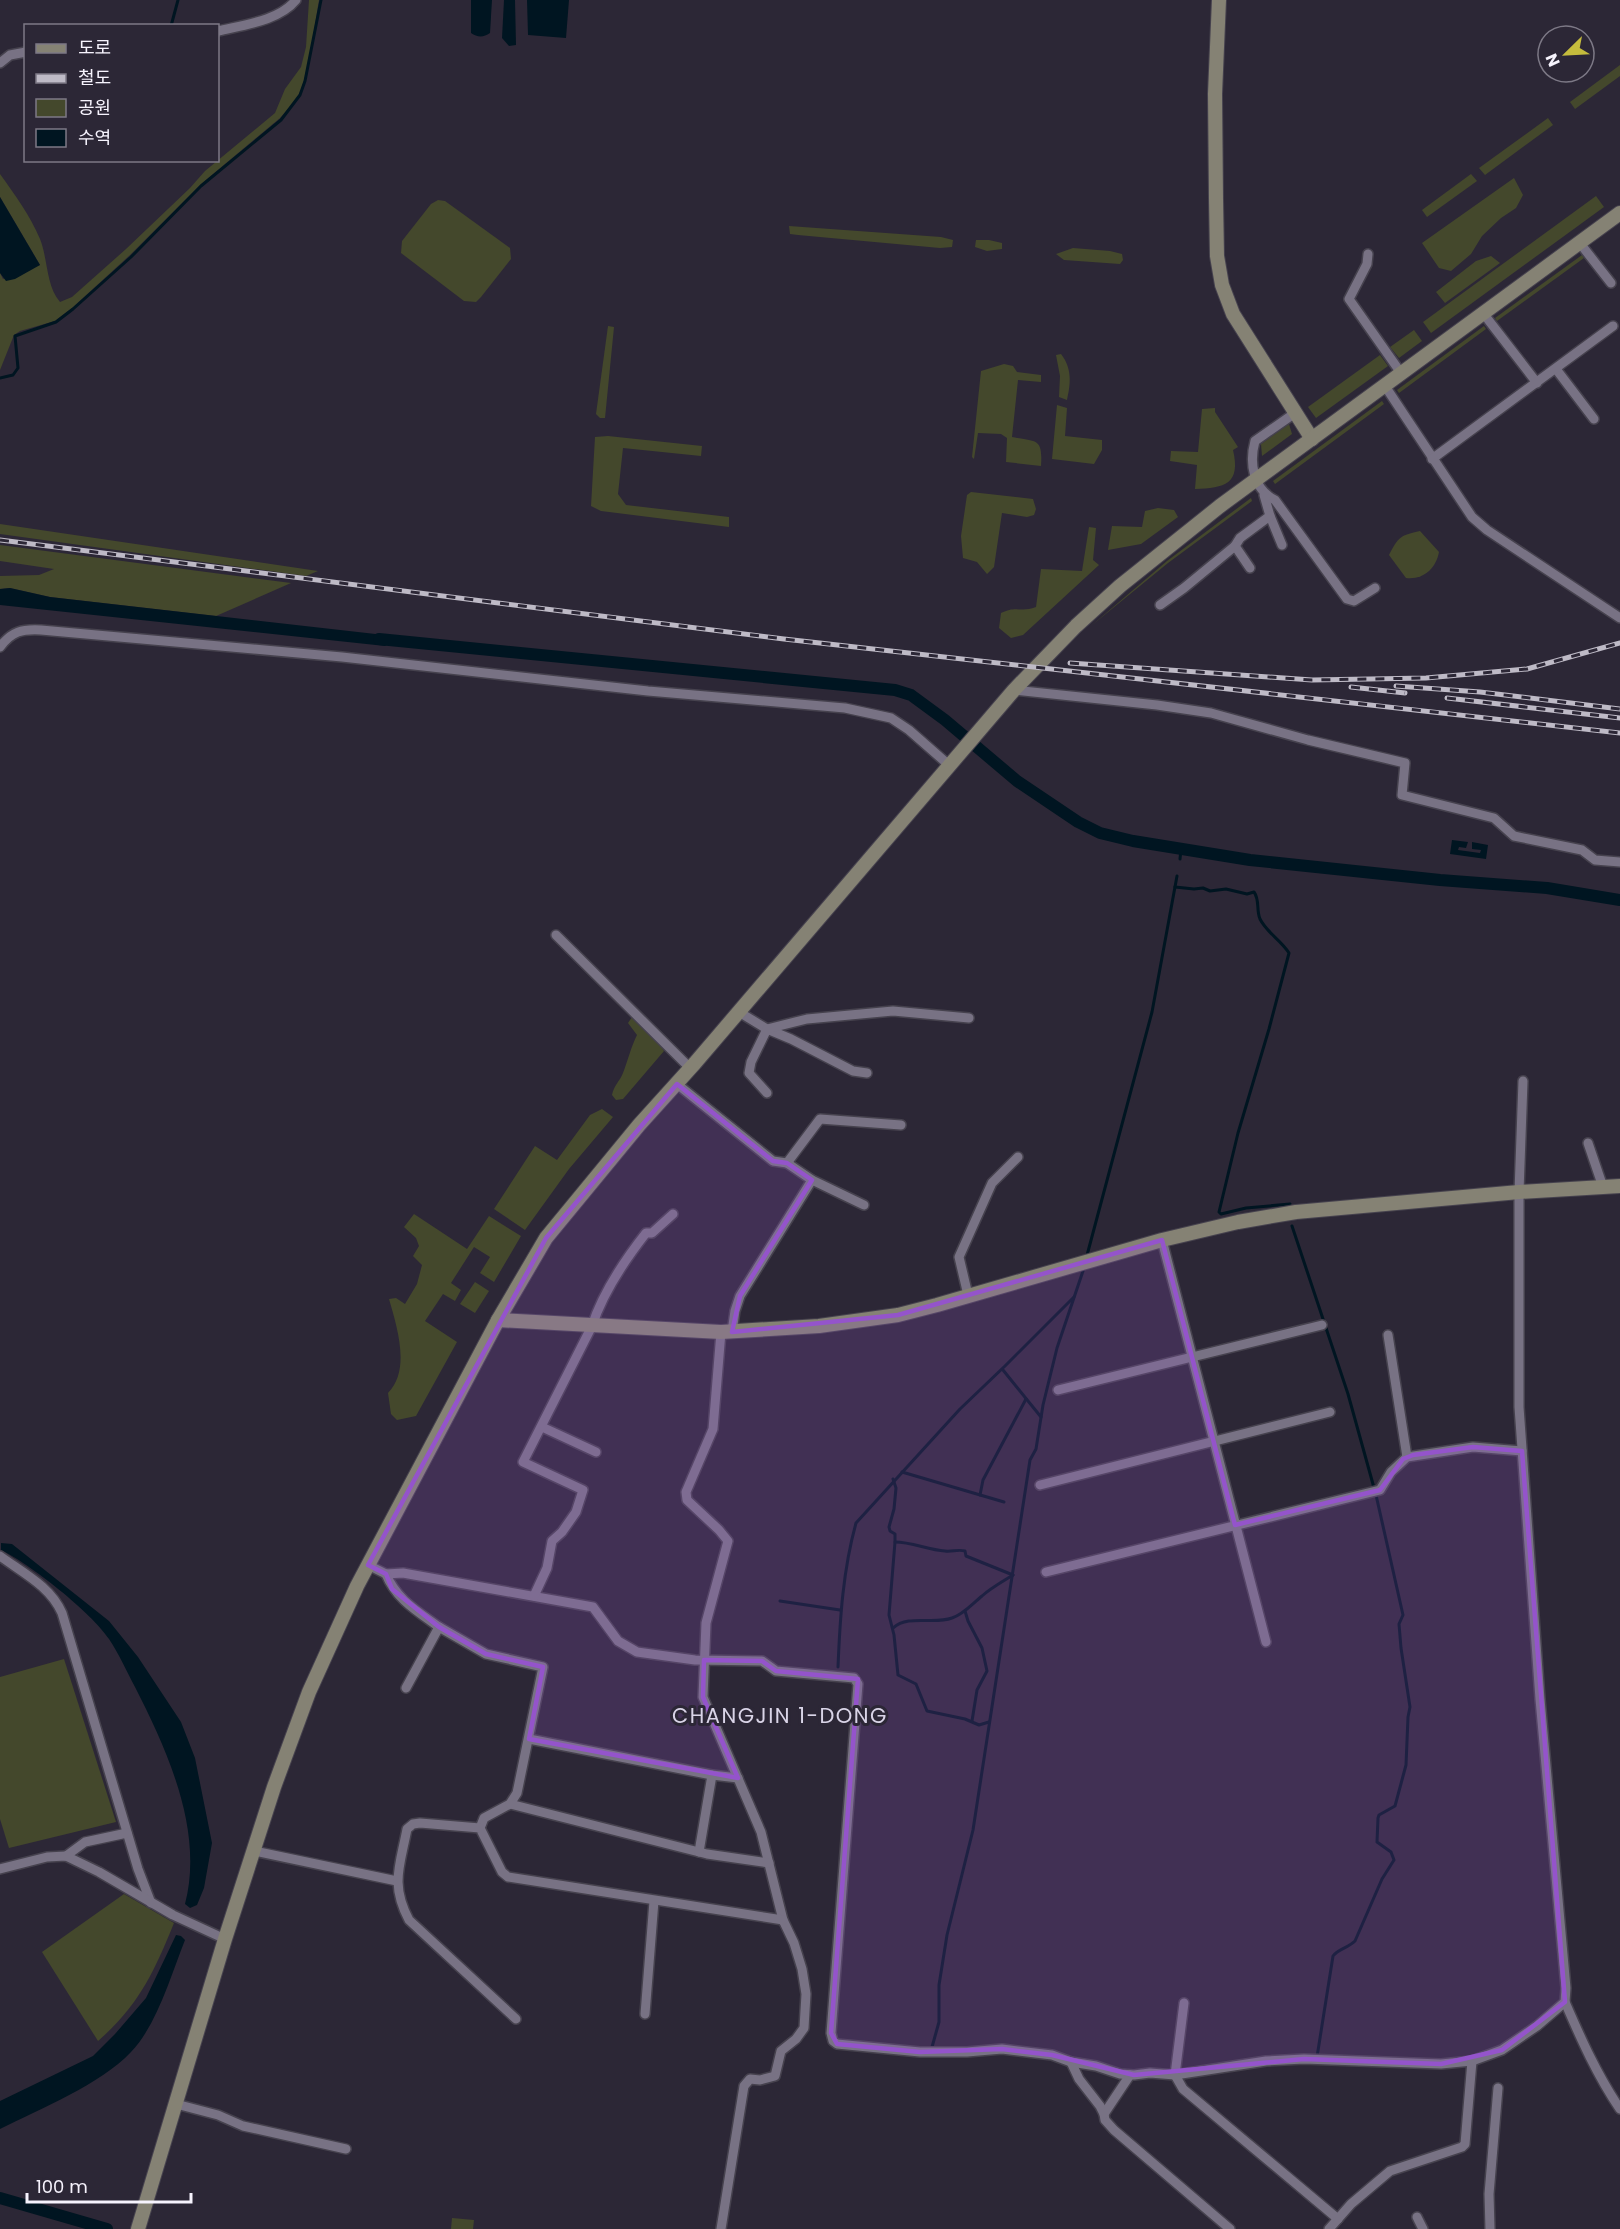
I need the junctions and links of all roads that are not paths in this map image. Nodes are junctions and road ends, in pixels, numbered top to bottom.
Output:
1 (296, 0) edge
2 (1219, 0) edge
3 (219, 31) edge
4 (24, 52) edge
5 (0, 63) edge
6 (1620, 213) edge
7 (1579, 243) junction
8 (1368, 254) dead end
9 (1611, 284) dead end
10 (1483, 313) junction
11 (1613, 326) dead end
12 (1556, 369) junction
13 (1401, 374) junction
14 (1537, 383) junction
15 (1385, 386) junction
16 (1295, 413) junction
17 (1594, 419) dead end
18 (1312, 439) junction
19 (1432, 459) junction
20 (1257, 480) junction
21 (1264, 495) junction
22 (1270, 516) junction
23 (1282, 545) dead end
24 (1235, 546) junction
25 (1250, 568) dead end
26 (1375, 588) dead end
27 (1160, 605) dead end
28 (1620, 618) edge
29 (0, 647) edge
30 (1014, 690) junction
31 (950, 766) junction
32 (1620, 862) edge
33 (556, 935) dead end
34 (739, 1012) junction
35 (969, 1018) dead end
36 (767, 1029) junction
37 (691, 1069) junction
38 (867, 1073) dead end
39 (1523, 1081) dead end
40 (677, 1084) junction
41 (767, 1093) dead end
42 (901, 1125) dead end
43 (1588, 1143) dead end
44 (1018, 1157) dead end
45 (787, 1163) junction
46 (812, 1180) junction
47 (1620, 1186) edge
48 (1603, 1187) junction
49 (1520, 1192) junction
50 (864, 1205) dead end
51 (673, 1214) dead end
52 (1162, 1240) junction
53 (968, 1295) junction
54 (498, 1320) junction
55 (1322, 1325) dead end
56 (592, 1326) junction
57 (726, 1332) junction
58 (1388, 1335) dead end
59 (1192, 1356) junction
60 (1058, 1390) dead end
61 (1330, 1412) dead end
62 (542, 1427) junction
63 (1214, 1441) junction
64 (1522, 1451) junction
65 (596, 1452) dead end
66 (1407, 1457) junction
67 (1040, 1485) dead end
68 (1235, 1525) junction
69 (0, 1556) edge
70 (368, 1564) junction
71 (1046, 1572) dead end
72 (386, 1574) junction
73 (534, 1596) junction
74 (439, 1627) junction
75 (1266, 1642) dead end
76 (704, 1660) junction
77 (406, 1688) dead end
78 (529, 1739) junction
79 (712, 1775) junction
80 (738, 1778) junction
81 (510, 1804) junction
82 (480, 1828) junction
83 (128, 1833) junction
84 (254, 1851) junction
85 (699, 1852) junction
86 (66, 1856) junction
87 (769, 1863) junction
88 (0, 1869) edge
89 (397, 1881) junction
90 (654, 1901) junction
91 (151, 1903) junction
92 (783, 1920) junction
93 (225, 1939) junction
94 (1565, 2002) junction
95 (1184, 2003) dead end
96 (645, 2014) dead end
97 (516, 2019) dead end
98 (1472, 2061) junction
99 (1071, 2062) junction
100 (1130, 2075) junction
101 (1175, 2075) junction
102 (1498, 2088) dead end
103 (176, 2103) junction
104 (1620, 2109) edge
105 (1104, 2114) junction
106 (346, 2149) dead end
107 (1417, 2217) dead end
108 (1338, 2219) junction
109 (138, 2229) edge
110 (721, 2229) edge
111 (1230, 2229) edge
112 (1329, 2229) edge
113 (1423, 2229) edge
114 (1490, 2229) edge

1 - 3 street
2 - 16 main road
4 - 5 street
6 - 7 main road
7 - 9 street
7 - 10 main road
8 - 13 street
10 - 13 main road
10 - 14 street
11 - 12 street
12 - 14 street
12 - 17 street
13 - 15 main road
14 - 19 street
15 - 18 main road
15 - 19 street
16 - 18 main road
16 - 20 street
18 - 20 main road
19 - 28 street
20 - 21 street
20 - 30 main road
21 - 22 street
21 - 26 street
22 - 23 street
22 - 24 street
24 - 25 street
24 - 27 street
29 - 31 street
30 - 31 main road
30 - 32 street
31 - 34 main road
33 - 37 street
34 - 36 street
34 - 37 main road
35 - 36 street
36 - 38 street
36 - 41 street
37 - 40 main road
39 - 49 street
40 - 45 street
40 - 54 main road
42 - 45 street
43 - 48 street
44 - 53 street
45 - 46 street
46 - 50 street
46 - 57 street
47 - 48 main road
48 - 49 main road
49 - 52 main road
49 - 64 street
51 - 56 street
52 - 53 main road
52 - 59 street
53 - 57 main road
54 - 56 main road
54 - 70 main road
55 - 59 street
56 - 57 main road
56 - 62 street
57 - 76 street
58 - 66 street
59 - 60 street
59 - 63 street
61 - 63 street
62 - 65 street
62 - 73 street
63 - 67 street
63 - 68 street
64 - 66 street
64 - 94 street
66 - 68 street
68 - 71 street
68 - 75 street
69 - 83 street
70 - 72 street
70 - 84 main road
72 - 73 street
72 - 74 street
73 - 76 street
74 - 77 street
74 - 78 street
76 - 80 street
76 - 99 street
78 - 79 street
78 - 81 street
79 - 80 street
79 - 85 street
80 - 87 street
81 - 82 street
81 - 85 street
82 - 89 street
82 - 90 street
83 - 86 street
83 - 91 street
84 - 89 street
84 - 93 main road
85 - 87 street
86 - 88 street
86 - 91 street
87 - 92 street
89 - 97 street
90 - 92 street
90 - 96 street
91 - 93 street
92 - 110 street
93 - 103 main road
94 - 98 street
94 - 104 street
95 - 101 street
98 - 101 street
98 - 108 street
99 - 100 street
99 - 105 street
100 - 101 street
100 - 105 street
101 - 108 street
102 - 114 street
103 - 106 street
103 - 109 main road
105 - 111 street
107 - 113 street
108 - 112 street

